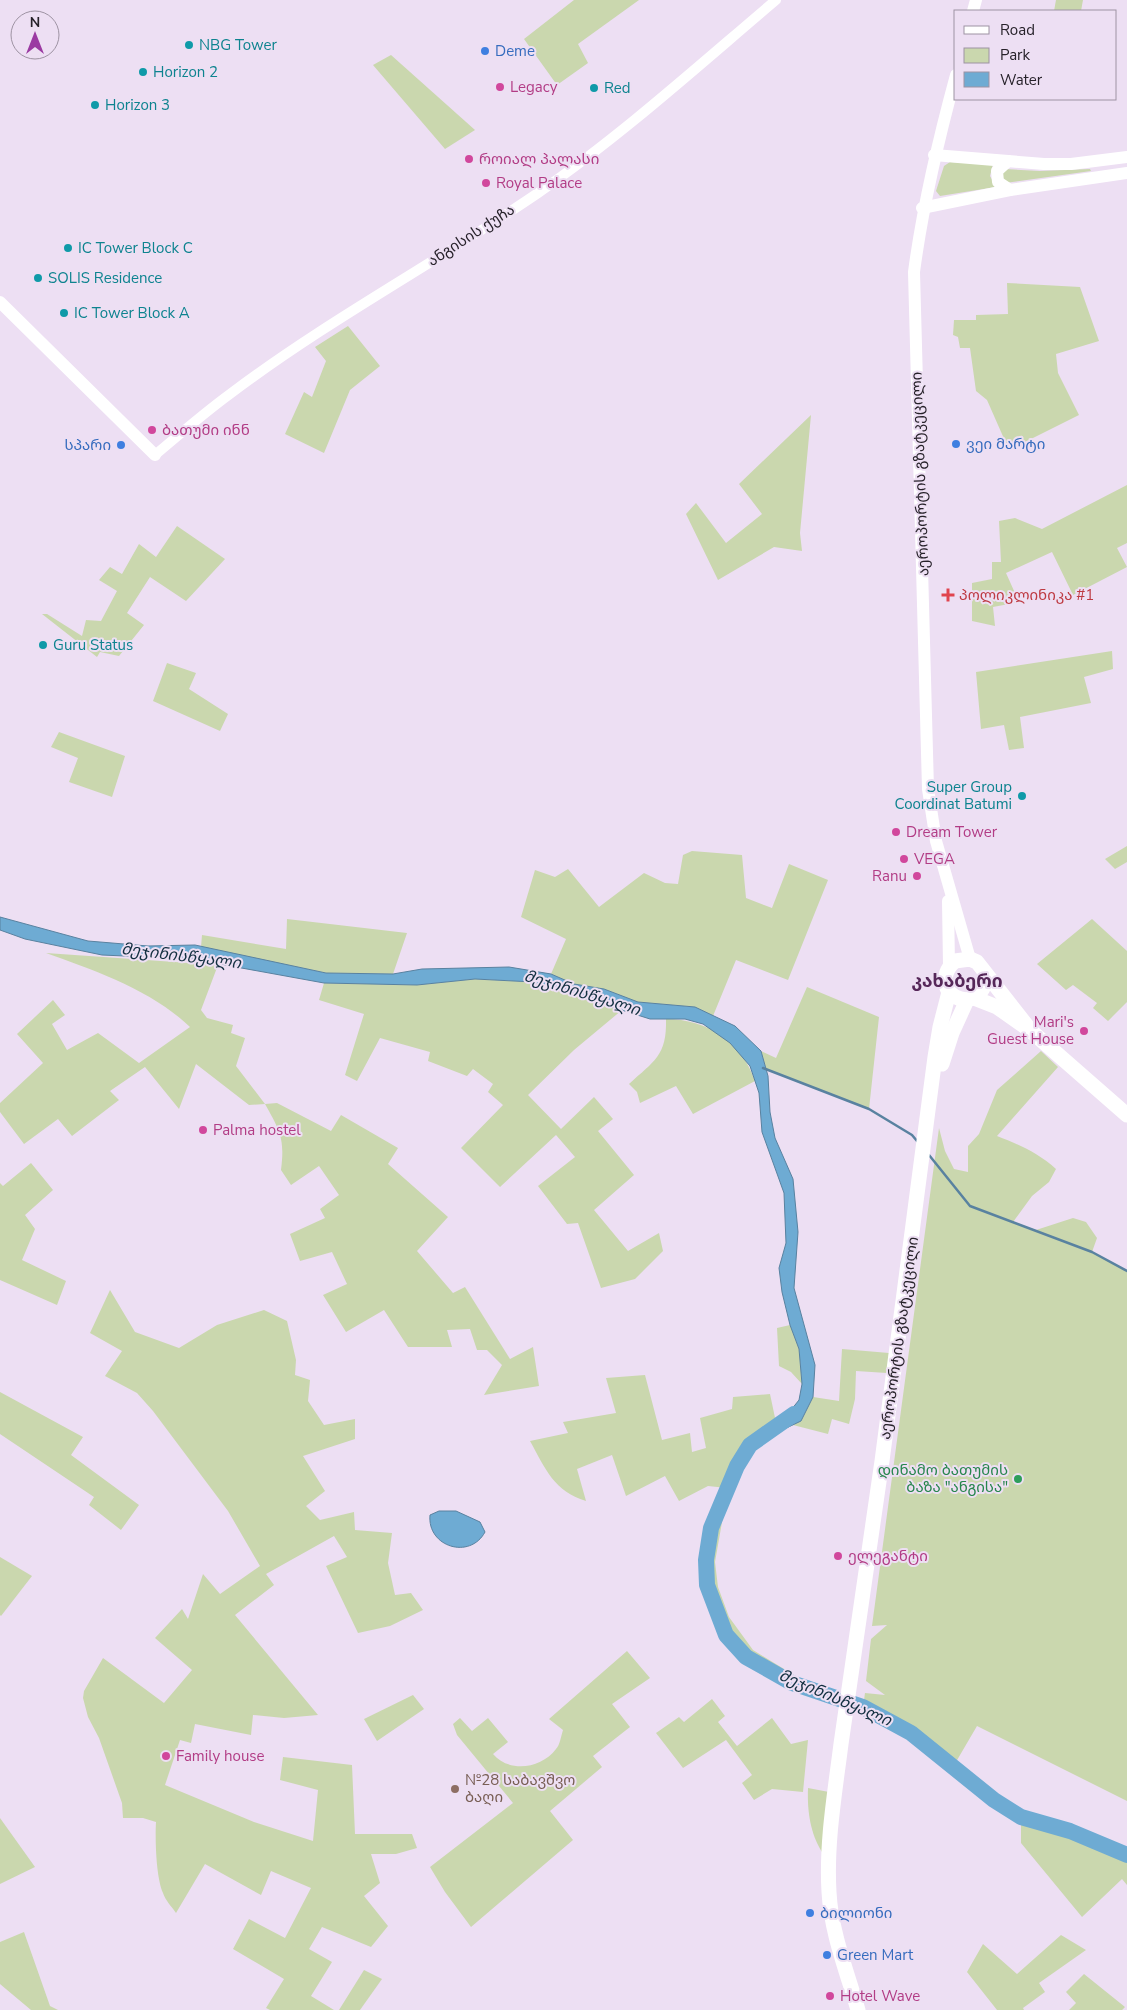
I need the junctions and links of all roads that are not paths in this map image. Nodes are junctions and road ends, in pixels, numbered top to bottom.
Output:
1 (776, 0) edge
2 (954, 82) edge
3 (934, 155) junction
4 (1127, 157) edge
5 (1008, 161) junction
6 (1127, 173) edge
7 (1010, 190) junction
8 (922, 208) junction
9 (0, 302) edge
10 (155, 455) joint
11 (946, 876) junction
12 (970, 959) junction
13 (949, 966) junction
14 (986, 976) junction
15 (949, 992) junction
16 (970, 999) junction
17 (1031, 1031) junction
18 (1127, 1115) edge
19 (928, 1138) junction
20 (849, 1717) junction
21 (858, 2010) edge
22 (866, 2010) edge

1 - 10 street, ანგისის ქუჩა
2 - 3 main road, აეროპორტის გზატკეცილი
3 - 5 main road
3 - 8 main road, აეროპორტის გზატკეცილი
4 - 5 main road
5 - 7 main road
6 - 7 main road
7 - 8 main road
8 - 11 main road, აეროპორტის გზატკეცილი
9 - 10 main road
11 - 12 main road, აეროპორტის გზატკეცილი
11 - 13 main road, აეროპორტის გზატკეცილი
12 - 13 highway
12 - 14 highway
13 - 15 highway
14 - 16 highway
14 - 17 highway
15 - 16 highway
15 - 19 highway, აეროპორტის გზატკეცილი
16 - 17 highway
16 - 19 highway, აეროპორტის გზატკეცილი
17 - 18 highway
19 - 20 highway, აეროპორტის გზატკეცილი
20 - 21 highway, აეროპორტის გზატკეცილი
20 - 22 highway, აეროპორტის გზატკეცილი

